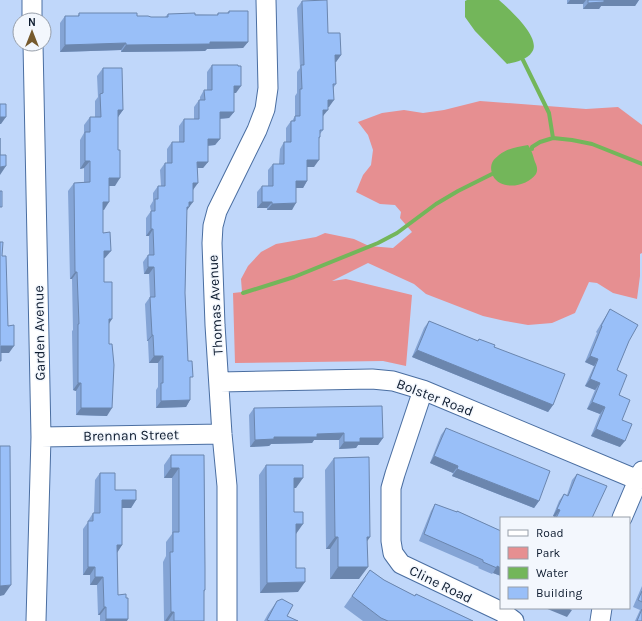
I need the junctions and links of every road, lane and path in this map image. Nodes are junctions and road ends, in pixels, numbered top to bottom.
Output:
1 (32, 0) edge
2 (266, 0) edge
3 (32, 12) edge
4 (33, 52) edge
5 (220, 382) junction
6 (423, 390) junction
7 (222, 434) junction
8 (41, 437) junction
9 (640, 476) edge
10 (622, 517) edge
11 (602, 609) edge
12 (36, 621) edge
13 (227, 621) edge
14 (514, 621) edge
15 (600, 621) edge

1 - 3 street
2 - 5 street, Thomas Avenue
4 - 8 street, Garden Avenue
5 - 6 street, Bolster Road
5 - 7 street, Thomas Avenue
6 - 9 street, Bolster Road
6 - 14 street, Cline Road
7 - 8 street, Brennan Street
7 - 13 street, Thomas Avenue
8 - 12 street, Garden Avenue
9 - 10 street
11 - 15 street

